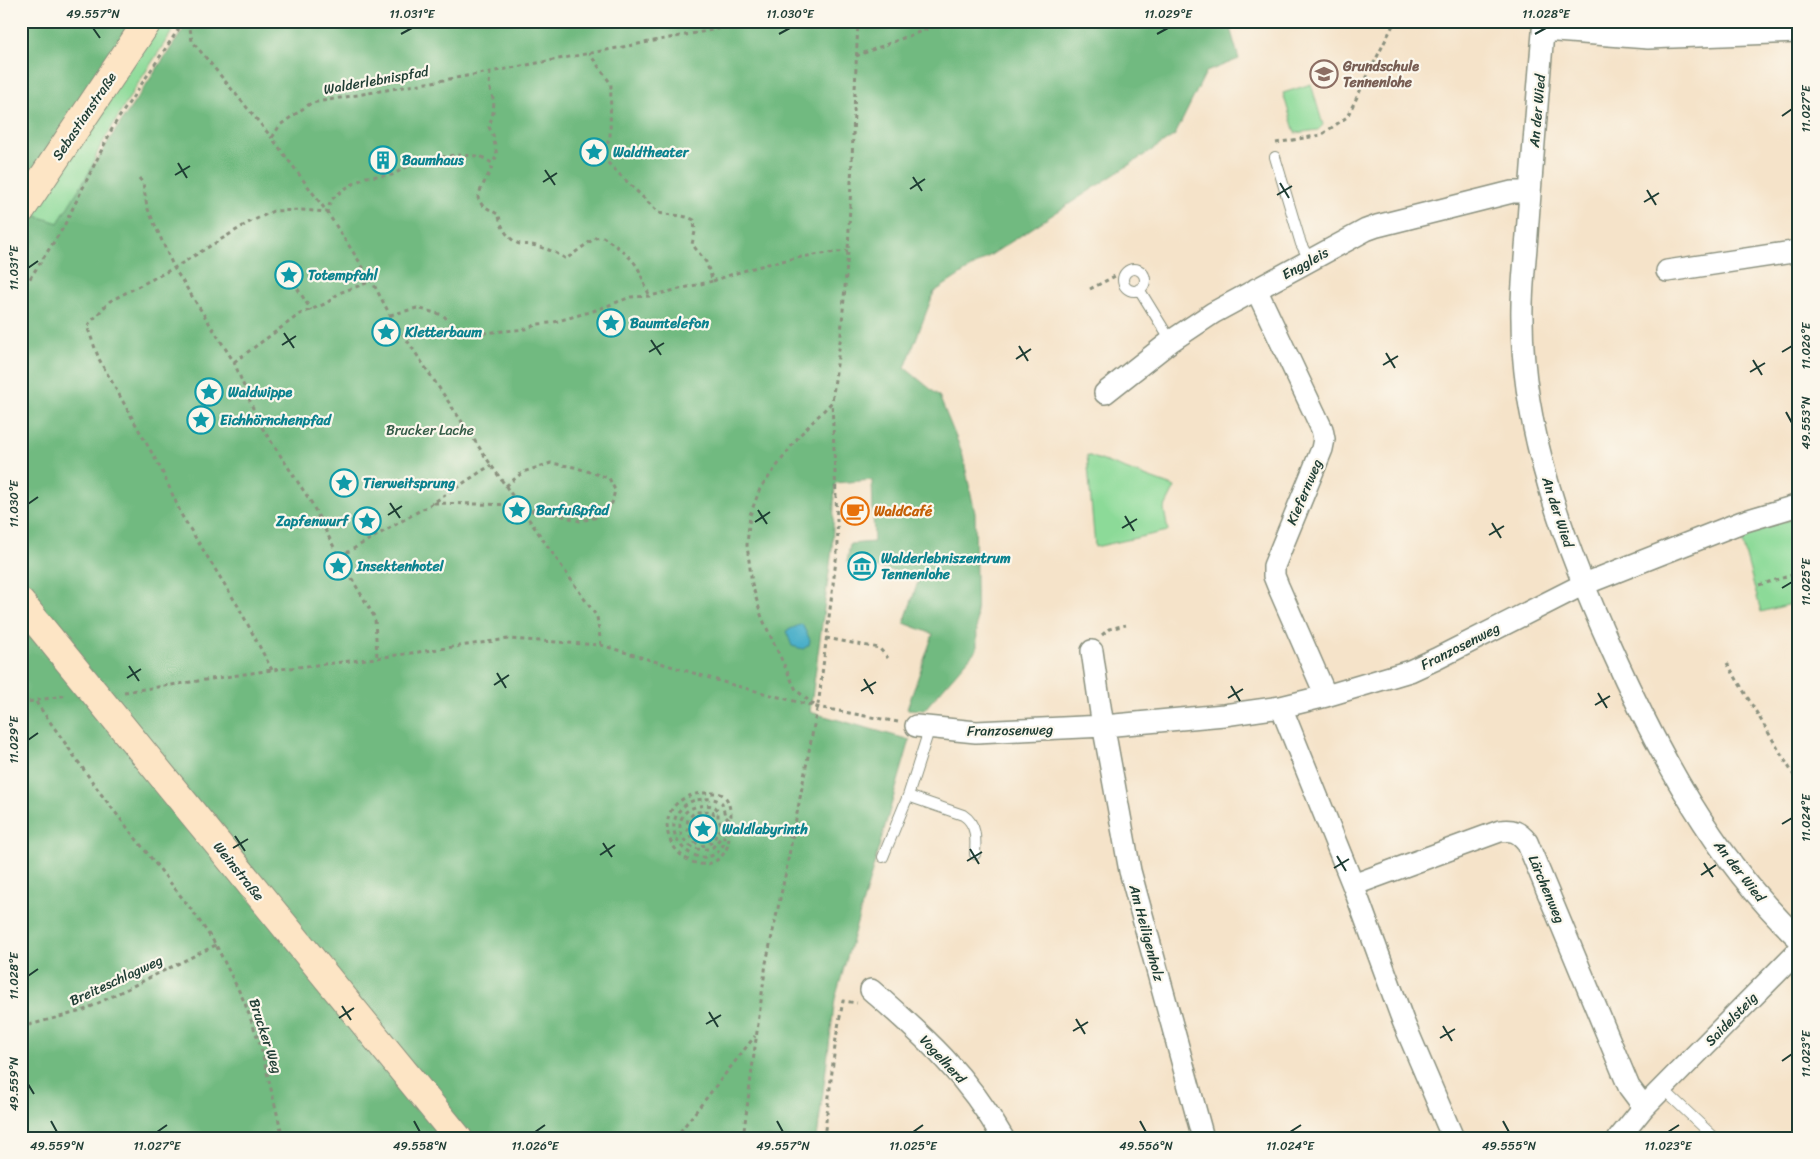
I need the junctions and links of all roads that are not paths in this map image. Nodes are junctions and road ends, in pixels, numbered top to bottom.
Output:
1 (148, 21) edge
2 (1544, 25) edge
3 (1799, 32) edge
4 (1275, 157) dead end
5 (1530, 192) junction
6 (21, 210) edge
7 (1799, 251) edge
8 (1310, 261) junction
9 (1667, 271) dead end
10 (1139, 289) junction
11 (1256, 290) junction
12 (1171, 341) junction
13 (1105, 393) dead end
14 (1799, 505) edge
15 (1582, 584) junction
16 (21, 603) edge
17 (1092, 651) road end
18 (1326, 696) junction
19 (1282, 707) junction
20 (923, 726) joint
21 (1104, 726) junction
22 (908, 796) junction
23 (975, 854) dead end
24 (883, 857) dead end
25 (1353, 885) junction
26 (1799, 939) edge
27 (1799, 950) edge
28 (871, 990) dead end
29 (1663, 1089) junction
30 (1644, 1107) junction
31 (458, 1138) edge
32 (1003, 1138) edge
33 (1203, 1138) edge
34 (1454, 1138) edge
35 (1619, 1138) edge
36 (1715, 1138) edge

1 - 6 main road, Sebastianstraße
2 - 3 street
2 - 5 street, An der Wied
4 - 8 lane
5 - 8 street, Enggleis
5 - 15 street, An der Wied
7 - 9 street
8 - 11 street, Enggleis
10 - 10 lane
10 - 12 lane
11 - 12 street, Enggleis
11 - 18 street, Kiefernweg
12 - 13 street, Enggleis
14 - 15 street, Franzosenweg
15 - 18 street, Franzosenweg
15 - 26 street, An der Wied
16 - 31 main road, Weinstraße
17 - 21 street
18 - 19 street, Franzosenweg
19 - 21 street, Franzosenweg
19 - 25 street
20 - 21 street, Franzosenweg
20 - 22 lane
21 - 33 street, Am Heiligenholz
22 - 23 lane
22 - 24 lane
25 - 30 street, Lärchenweg
25 - 34 street
27 - 29 street, Saidelsteig
28 - 32 street, Vogelherd
29 - 30 street, Saidelsteig
29 - 36 lane
30 - 35 street, Saidelsteig

